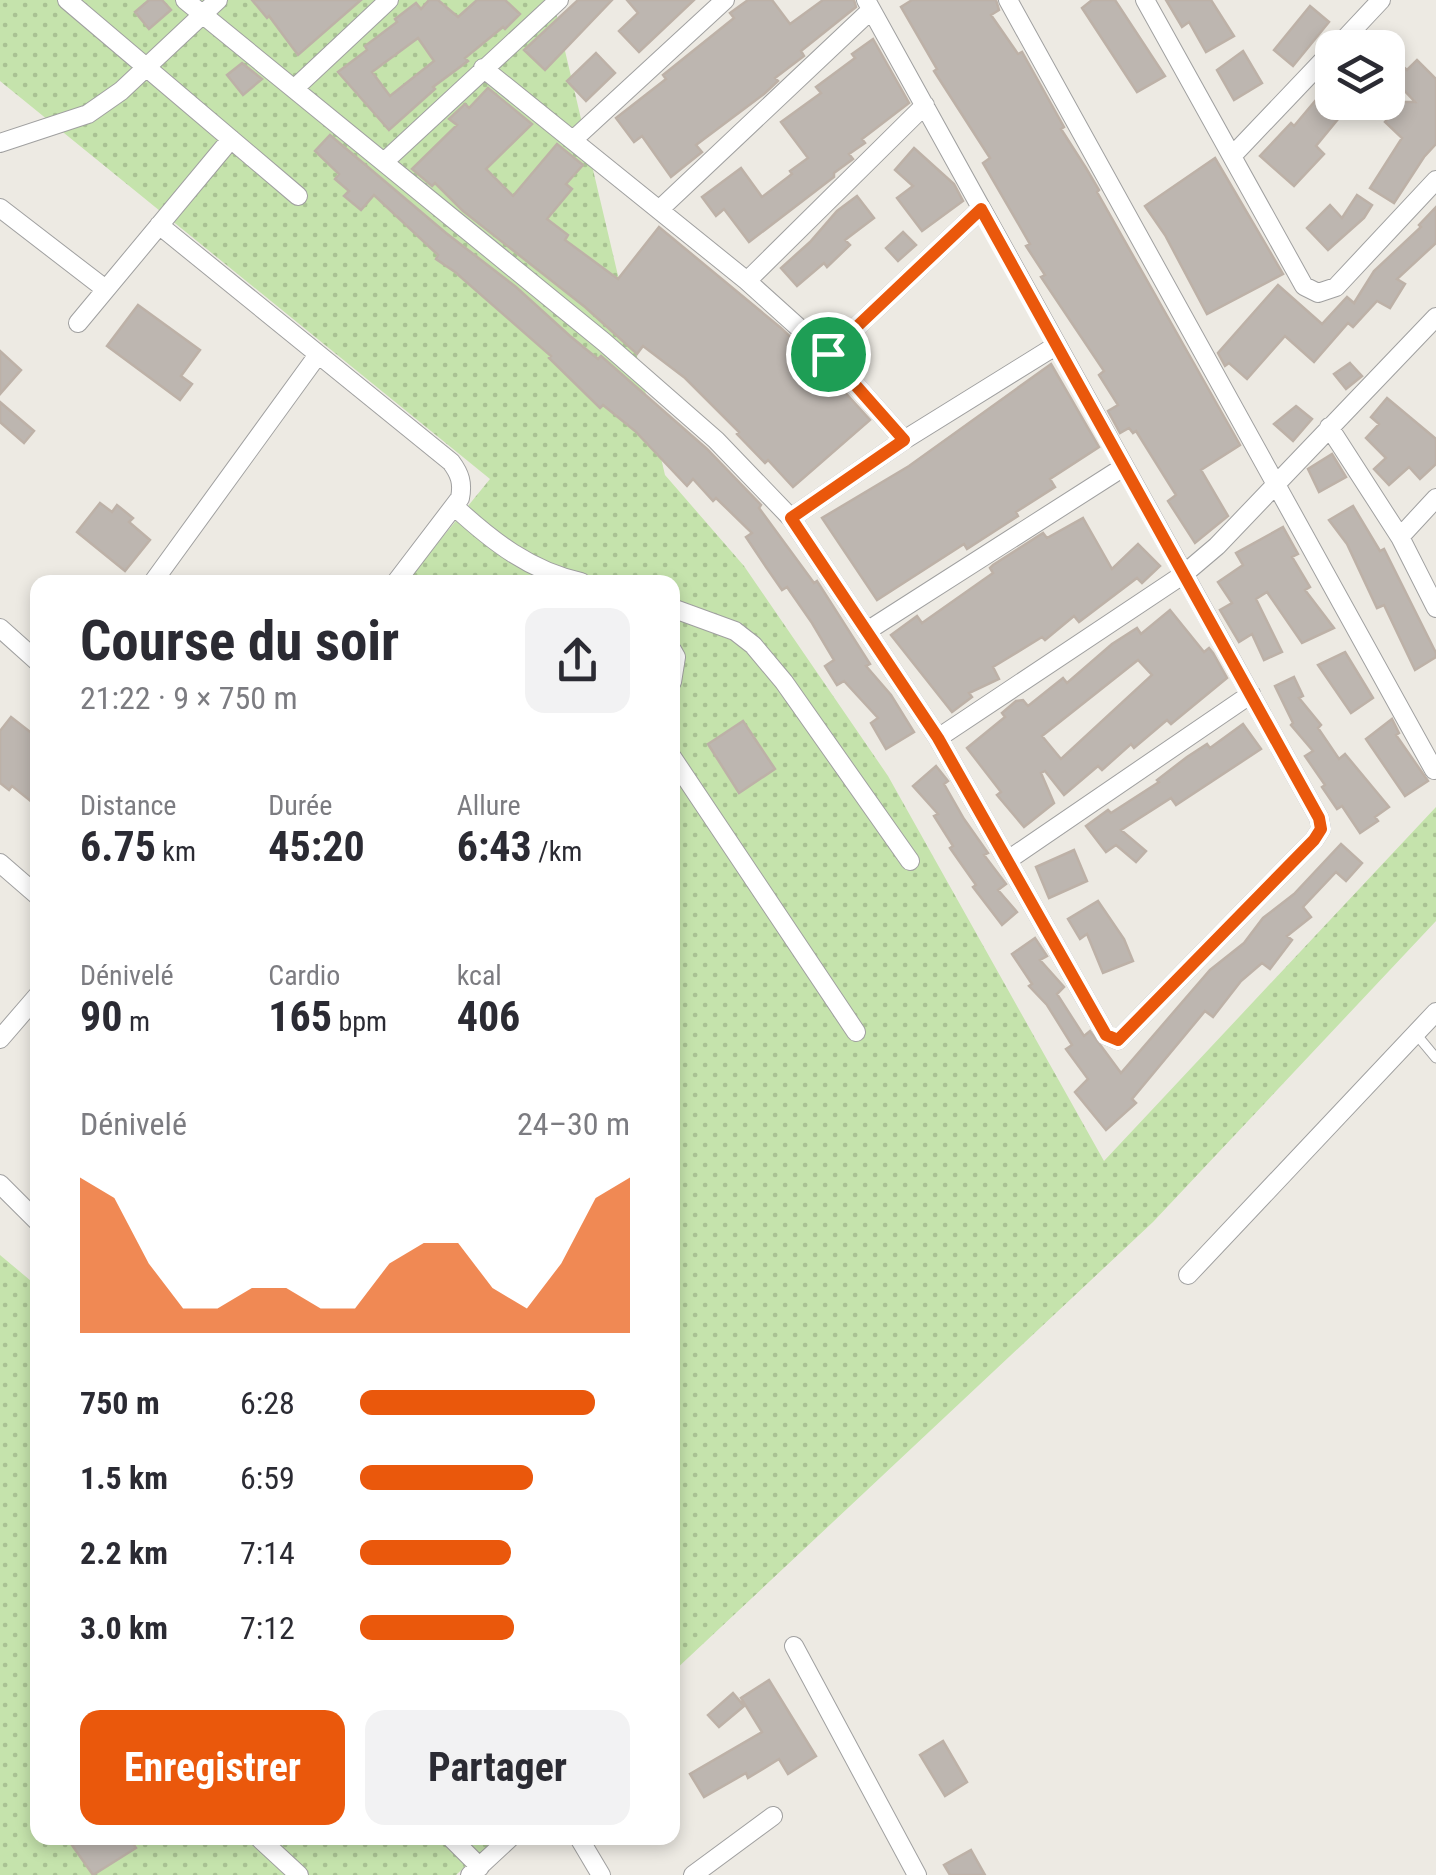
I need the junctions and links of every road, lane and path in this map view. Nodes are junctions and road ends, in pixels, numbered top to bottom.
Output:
1 (67, 0) edge
2 (184, 0) edge
3 (218, 0) edge
4 (389, 0) edge
5 (559, 0) edge
6 (725, 0) edge
7 (1008, 0) edge
8 (1144, 0) edge
9 (1381, 0) edge
10 (868, 5) edge
11 (202, 14) junction
12 (1352, 30) edge
13 (147, 67) junction
14 (483, 68) junction
15 (1315, 69) edge
16 (295, 88) junction
17 (924, 104) junction
18 (231, 139) junction
19 (573, 140) junction
20 (0, 142) edge
21 (1233, 154) junction
22 (384, 162) junction
23 (1436, 180) edge
24 (298, 196) dead end
25 (0, 208) edge
26 (660, 209) junction
27 (981, 209) junction
28 (159, 226) junction
29 (747, 281) junction
30 (104, 288) junction
31 (1436, 317) edge
32 (78, 323) dead end
33 (1056, 345) junction
34 (828, 354) junction
35 (317, 356) junction
36 (1330, 427) junction
37 (904, 440) junction
38 (1122, 468) junction
39 (1275, 485) junction
40 (1436, 498) edge
41 (454, 507) junction
42 (791, 518) junction
43 (1400, 537) junction
44 (1184, 574) junction
45 (158, 575) edge
46 (401, 575) edge
47 (555, 575) edge
48 (1436, 608) edge
49 (680, 611) edge
50 (0, 628) edge
51 (866, 631) junction
52 (30, 655) edge
53 (1251, 694) junction
54 (938, 738) junction
55 (680, 768) edge
56 (1434, 770) edge
57 (1008, 860) junction
58 (910, 861) dead end
59 (0, 863) edge
60 (30, 889) edge
61 (30, 1004) edge
62 (1436, 1012) edge
63 (856, 1032) dead end
64 (1416, 1034) junction
65 (0, 1039) edge
66 (1436, 1058) edge
67 (0, 1184) edge
68 (30, 1214) edge
69 (1188, 1275) dead end
70 (794, 1646) dead end
71 (774, 1816) dead end
72 (267, 1845) edge
73 (456, 1845) edge
74 (503, 1845) edge
75 (583, 1845) edge
76 (475, 1871) edge
77 (299, 1875) edge
78 (601, 1875) edge
79 (693, 1875) edge
80 (918, 1875) edge

1 - 13 street
2 - 11 street
3 - 11 street
4 - 16 street
5 - 14 street
6 - 19 street
7 - 39 street
8 - 21 street
9 - 12 street
10 - 17 street
10 - 26 street
11 - 13 street
11 - 16 street
13 - 18 street
13 - 20 street
14 - 19 street
14 - 22 street
15 - 21 street
16 - 22 street
17 - 27 street
17 - 29 street
18 - 24 street
18 - 28 street
19 - 26 street
21 - 23 street
22 - 42 street
25 - 30 street
26 - 29 street
27 - 33 street
27 - 34 street
28 - 30 street
28 - 35 street
29 - 34 street
30 - 32 street
31 - 36 street
33 - 37 street
33 - 38 street
34 - 37 street
35 - 41 street
35 - 45 street
36 - 39 street
36 - 43 street
37 - 42 street
38 - 44 street
38 - 51 street
39 - 44 street
39 - 56 street
40 - 43 street
41 - 46 street
41 - 47 street
42 - 51 street
43 - 48 street
44 - 53 street
44 - 54 street
49 - 58 street
50 - 52 street
51 - 54 street
53 - 57 street
53 - 57 street
54 - 57 street
55 - 63 street
59 - 60 street
61 - 65 street
62 - 64 street
64 - 66 lane
64 - 69 street
67 - 68 street
70 - 80 street
71 - 79 street
72 - 77 street
73 - 76 street
74 - 76 street
75 - 78 street

